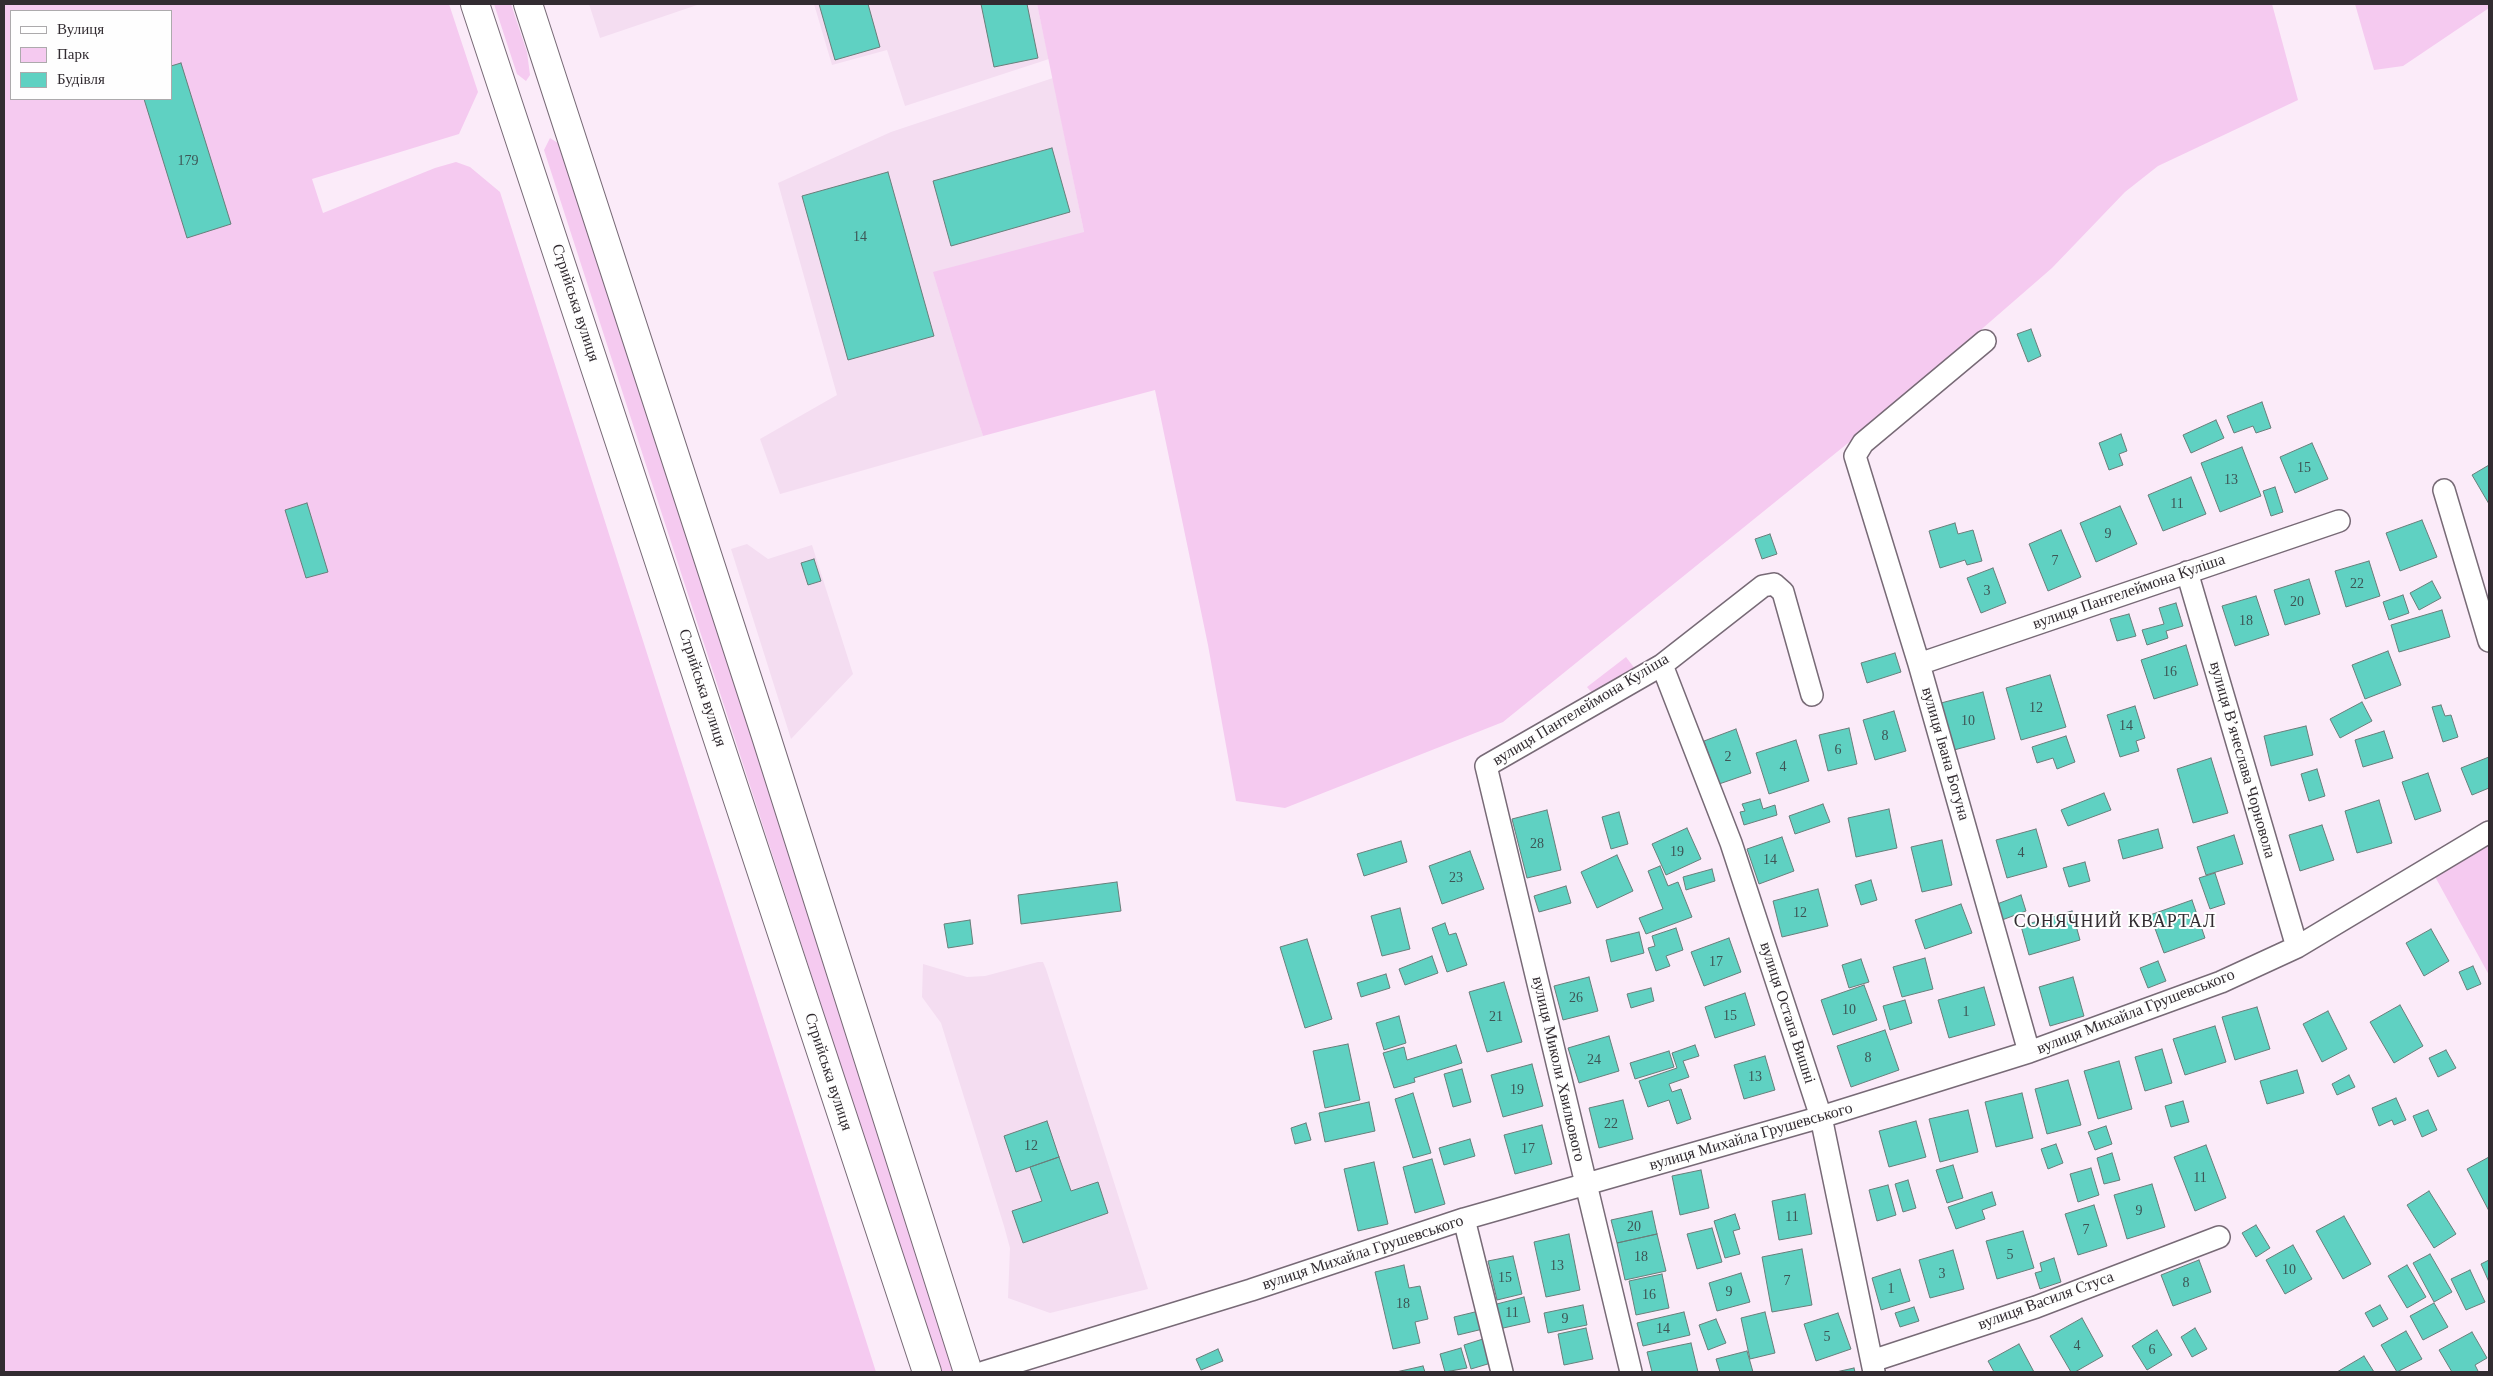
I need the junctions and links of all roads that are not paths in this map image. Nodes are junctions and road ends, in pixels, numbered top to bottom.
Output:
1 (475, 4) edge
2 (528, 4) edge
3 (1985, 341) dead end
4 (2444, 490) dead end
5 (2339, 520) dead end
6 (2187, 572) junction
7 (2489, 641) edge
8 (1919, 664) junction
9 (1662, 665) junction
10 (1812, 695) dead end
11 (1486, 766) joint
12 (2489, 832) edge
13 (2297, 947) junction
14 (2029, 1052) junction
15 (1821, 1118) junction
16 (1586, 1185) junction
17 (1464, 1219) junction
18 (2219, 1237) dead end
19 (1873, 1367) edge
20 (926, 1372) edge
21 (968, 1372) edge
22 (984, 1372) edge
23 (1502, 1372) edge
24 (1631, 1372) edge

1 - 20 main road, Стрийська вулиця
2 - 21 main road
3 - 8 street, вулиця Івана Богуна
4 - 7 street
5 - 6 street, вулиця Пантелеймона Куліша
6 - 8 street, вулиця Пантелеймона Куліша
6 - 13 street, вулиця Вʼячеслава Чорновола
8 - 14 street, вулиця Івана Богуна
9 - 10 street, вулиця Пантелеймона Куліша
9 - 11 street, вулиця Пантелеймона Куліша
9 - 15 street, вулиця Остапа Вишні
11 - 16 street, вулиця Миколи Хвильового
12 - 13 street, вулиця Михайла Грушевського
13 - 14 street, вулиця Михайла Грушевського
14 - 15 street, вулиця Михайла Грушевського
15 - 16 street, вулиця Михайла Грушевського
15 - 19 street, вулиця Остапа Вишні
16 - 17 street, вулиця Михайла Грушевського
16 - 24 street, вулиця Миколи Хвильового
17 - 22 street, вулиця Михайла Грушевського
17 - 23 street
18 - 19 street, вулиця Василя Стуса

